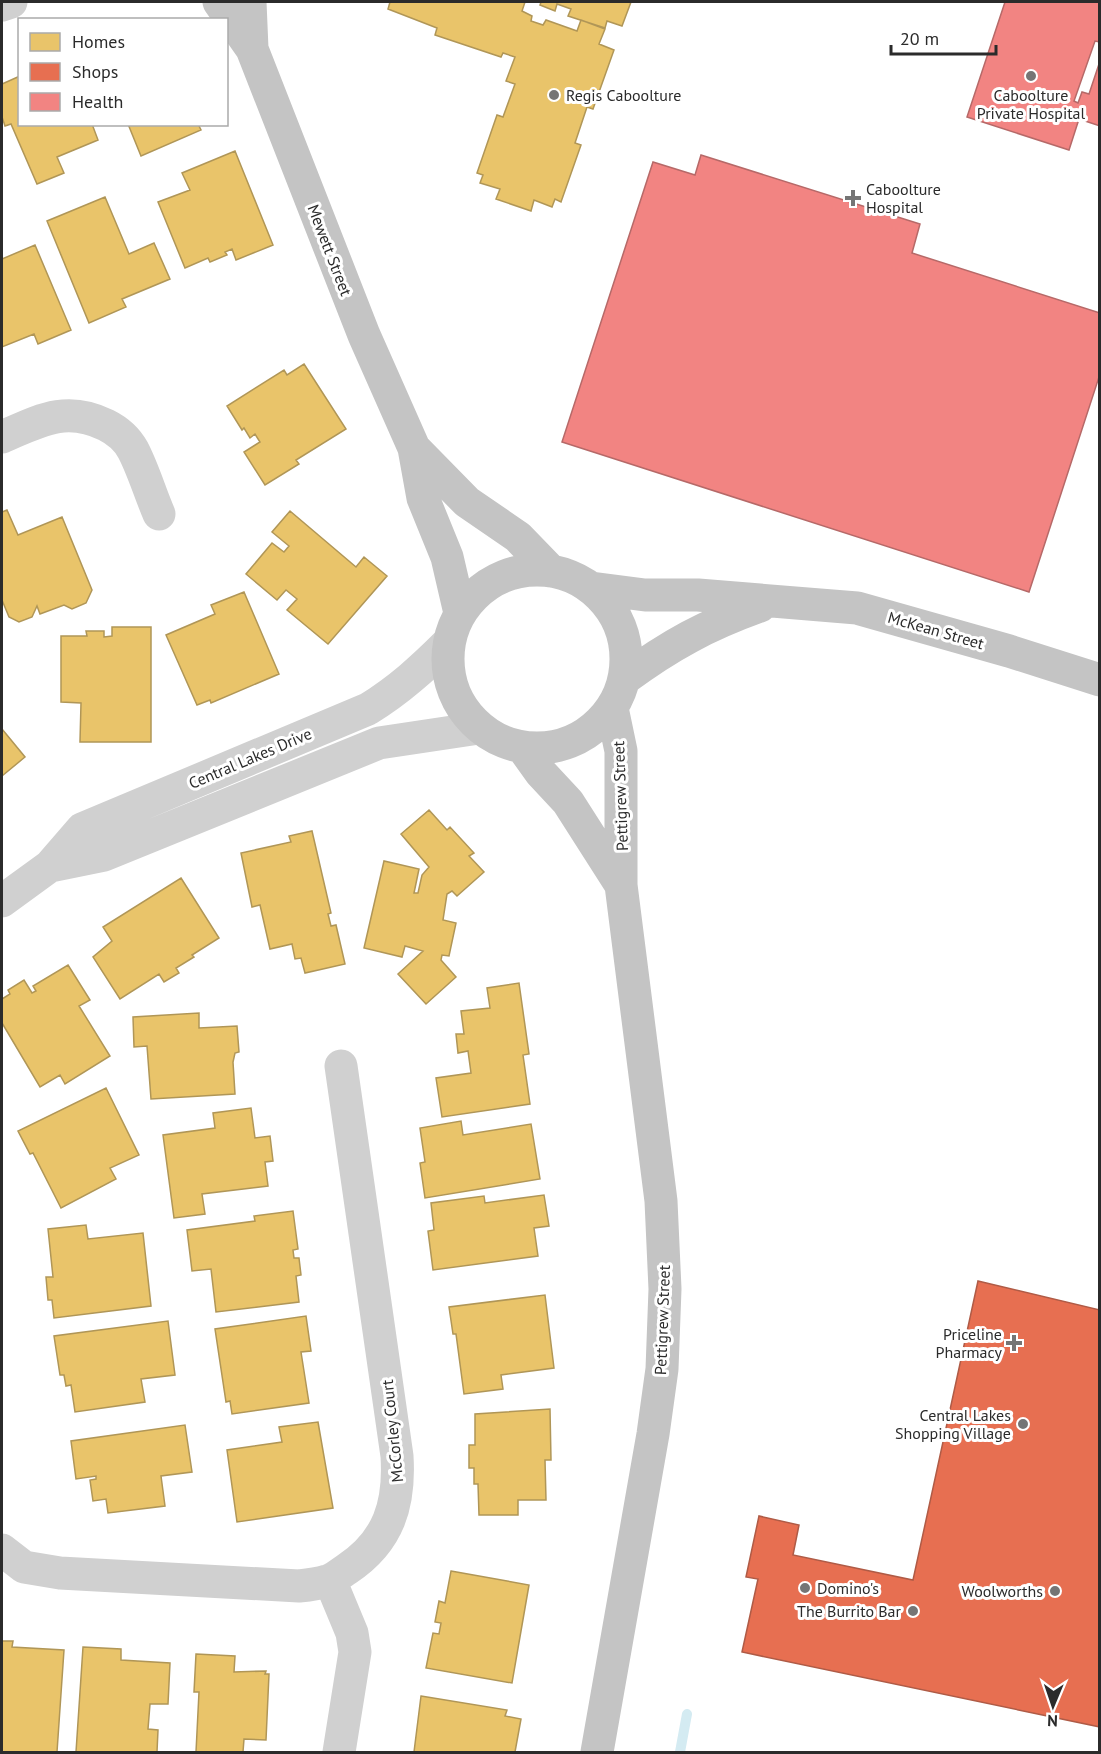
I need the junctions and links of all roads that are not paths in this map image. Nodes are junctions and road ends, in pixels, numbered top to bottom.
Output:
1 (11, 2) edge
2 (219, 2) edge
3 (250, 2) edge
4 (2, 5) edge
5 (252, 49) junction
6 (2, 437) edge
7 (414, 448) junction
8 (159, 514) dead end
9 (550, 571) junction
10 (591, 588) junction
11 (768, 603) junction
12 (460, 613) junction
13 (448, 643) junction
14 (1100, 680) edge
15 (618, 694) junction
16 (479, 728) junction
17 (523, 748) junction
18 (50, 866) junction
19 (621, 885) junction
20 (2, 901) edge
21 (341, 1066) dead end
22 (2, 1551) edge
23 (330, 1580) junction
24 (339, 1752) edge
25 (597, 1752) edge

1 - 4 street
2 - 5 main road, Mewett Street
3 - 5 main road, Mewett Street
5 - 7 main road, Mewett Street
6 - 8 street
7 - 9 main road, Mewett Street
7 - 12 main road, Mewett Street
9 - 10 main road
9 - 12 main road
10 - 11 main road, McKean Street
10 - 15 main road
11 - 14 main road, McKean Street
11 - 15 main road, McKean Street
12 - 13 main road
13 - 16 main road
13 - 18 street, Central Lakes Drive
15 - 17 main road
15 - 19 main road, Pettigrew Street
16 - 17 main road
16 - 18 street, Central Lakes Drive
17 - 19 main road, Pettigrew Street
18 - 20 street, Central Lakes Drive
19 - 25 main road, Pettigrew Street
21 - 23 street, McCorley Court
22 - 23 street, McCorley Court
23 - 24 street

